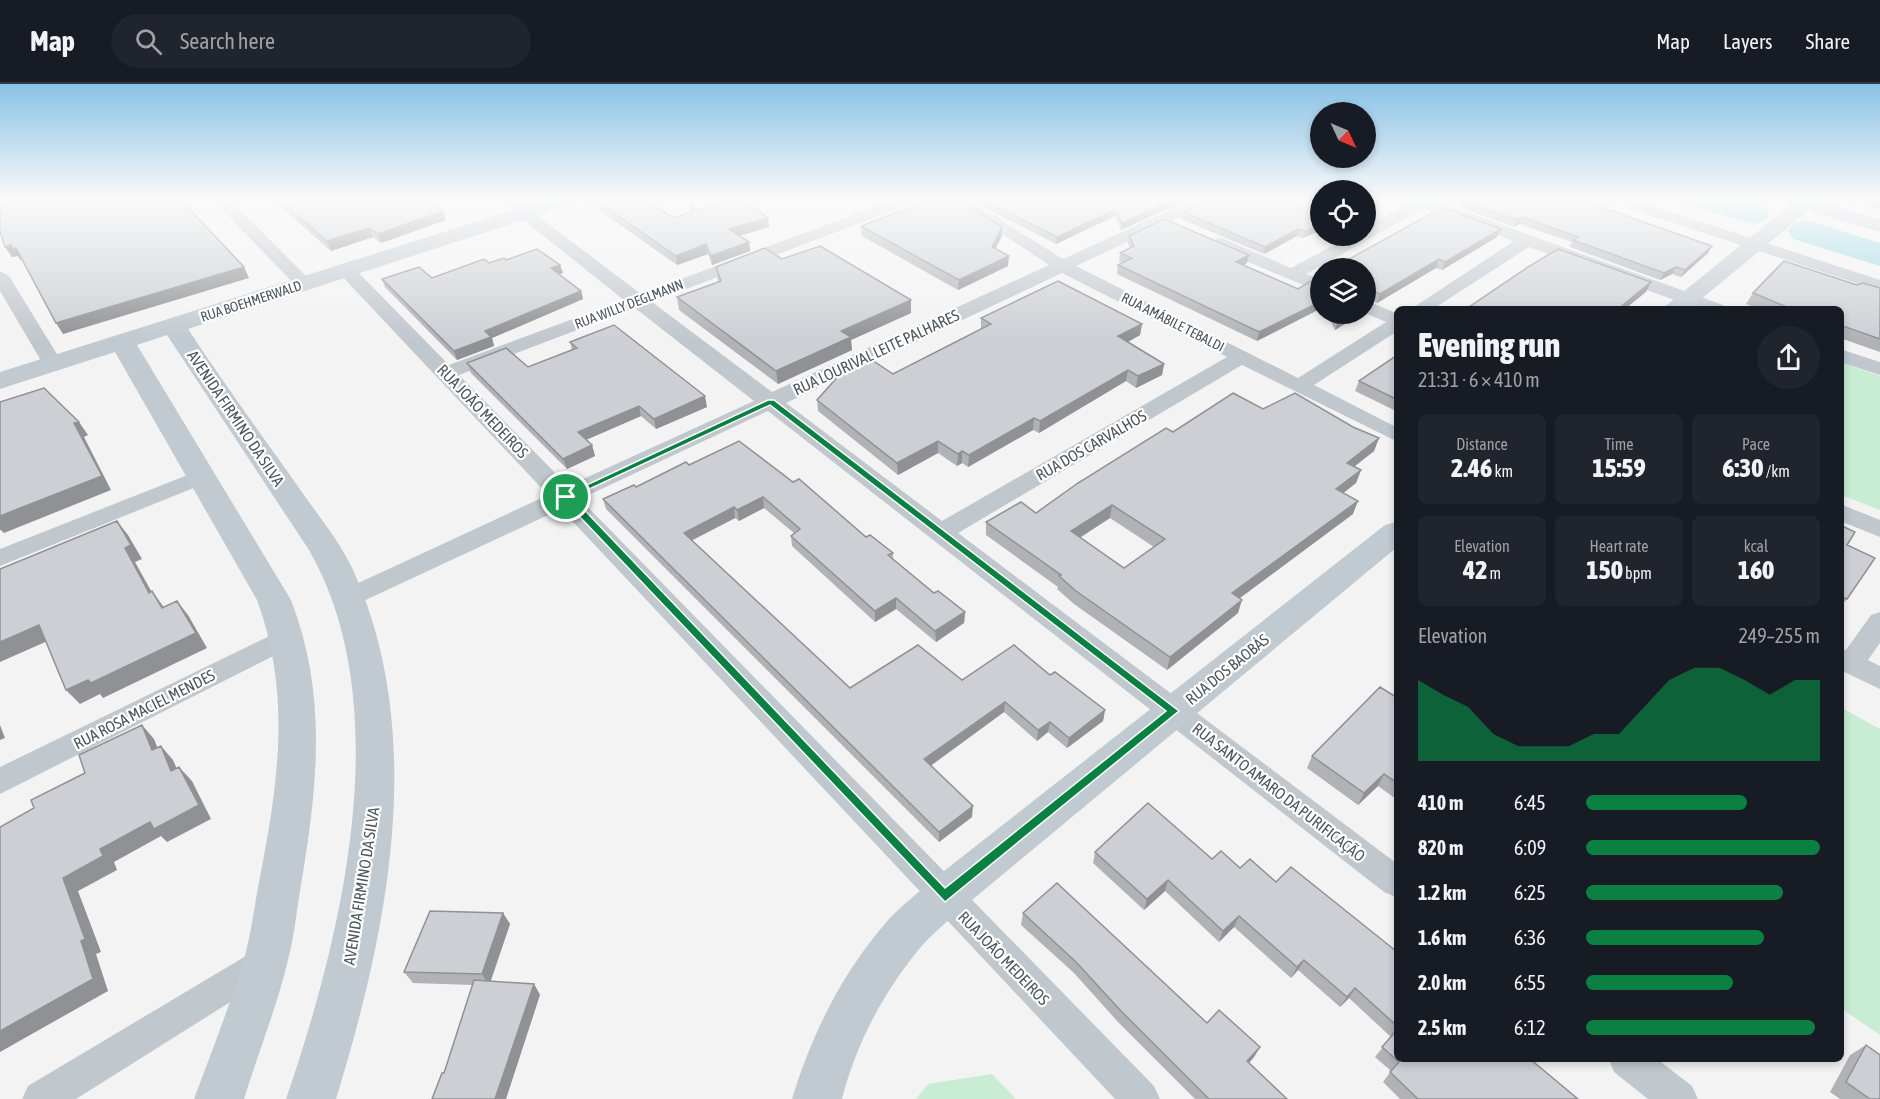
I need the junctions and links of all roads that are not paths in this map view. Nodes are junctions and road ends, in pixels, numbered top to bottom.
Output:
1 (266, 245) edge
2 (422, 245) edge
3 (568, 245) edge
4 (785, 245) edge
5 (1030, 245) edge
6 (1106, 245) edge
7 (1223, 245) edge
8 (1520, 245) edge
9 (1541, 245) edge
10 (1752, 245) edge
11 (1758, 245) edge
12 (1344, 246) edge
13 (1062, 266) junction
14 (346, 270) junction
15 (1292, 275) junction
16 (0, 276) edge
17 (1310, 283) edge
18 (304, 284) junction
19 (1880, 286) edge
20 (639, 300) junction
21 (1680, 304) edge
22 (1425, 306) edge
23 (1376, 312) edge
24 (1394, 321) edge
25 (1394, 323) edge
26 (174, 326) junction
27 (122, 342) junction
28 (1844, 356) edge
29 (1241, 357) junction
30 (53, 364) junction
31 (1880, 369) edge
32 (446, 373) junction
33 (0, 381) edge
34 (1299, 386) junction
35 (771, 401) junction
36 (1394, 434) edge
37 (203, 476) junction
38 (566, 497) junction
39 (1844, 514) edge
40 (1880, 529) edge
41 (941, 532) junction
42 (1394, 534) edge
43 (0, 558) edge
44 (348, 598) junction
45 (1880, 622) edge
46 (288, 637) junction
47 (1846, 661) edge
48 (1880, 678) edge
49 (1174, 711) junction
50 (0, 781) edge
51 (1394, 880) edge
52 (945, 896) junction
53 (266, 960) junction
54 (1631, 1062) edge
55 (41, 1099) edge
56 (219, 1099) edge
57 (311, 1099) edge
58 (817, 1099) edge
59 (1141, 1099) edge
60 (1679, 1099) edge

1 - 18 street
2 - 14 street, RUA BOEHMERWALD
3 - 20 street, RUA SANTO AMARO DA PURIFICAÇÃO
4 - 20 street, RUA WILLY DEGLMANN
5 - 13 street, RUA AMÁBILE TEBALDI
6 - 13 street, RUA LOURIVAL LEITE PALHARES
7 - 15 street
8 - 22 street
9 - 21 street
10 - 21 street
11 - 19 street
12 - 15 street
13 - 29 street, RUA AMÁBILE TEBALDI
13 - 35 street, RUA LOURIVAL LEITE PALHARES
14 - 18 street, RUA BOEHMERWALD
14 - 32 street, RUA JOÃO MEDEIROS
15 - 17 street
16 - 30 street
18 - 26 street, RUA BOEHMERWALD
20 - 32 street, RUA WILLY DEGLMANN
20 - 35 street, RUA SANTO AMARO DA PURIFICAÇÃO
23 - 24 street
25 - 34 street
26 - 27 street, RUA BOEHMERWALD
26 - 44 street, AVENIDA FIRMINO DA SILVA
27 - 30 street, RUA BOEHMERWALD
27 - 37 street
28 - 31 street
29 - 34 street, RUA AMÁBILE TEBALDI
29 - 41 street, RUA DOS CARVALHOS
30 - 33 street, RUA BOEHMERWALD
32 - 38 street, RUA JOÃO MEDEIROS
34 - 36 street, RUA AMÁBILE TEBALDI
35 - 38 street, RUA LOURIVAL LEITE PALHARES
35 - 41 street, RUA SANTO AMARO DA PURIFICAÇÃO
37 - 43 street
37 - 46 street
38 - 44 street, RUA LOURIVAL LEITE PALHARES
38 - 52 street, RUA JOÃO MEDEIROS
39 - 40 street
41 - 49 street, RUA SANTO AMARO DA PURIFICAÇÃO
42 - 49 street, RUA DOS BAOBÁS
44 - 57 street, AVENIDA FIRMINO DA SILVA
45 - 47 street
46 - 50 street, RUA ROSA MACIEL MENDES
46 - 53 street
47 - 48 street
49 - 51 street, RUA SANTO AMARO DA PURIFICAÇÃO
49 - 52 street, RUA DOS BAOBÁS
52 - 58 street, RUA DOS BAOBÁS
52 - 59 street, RUA JOÃO MEDEIROS
53 - 55 street
53 - 56 street
54 - 60 street

